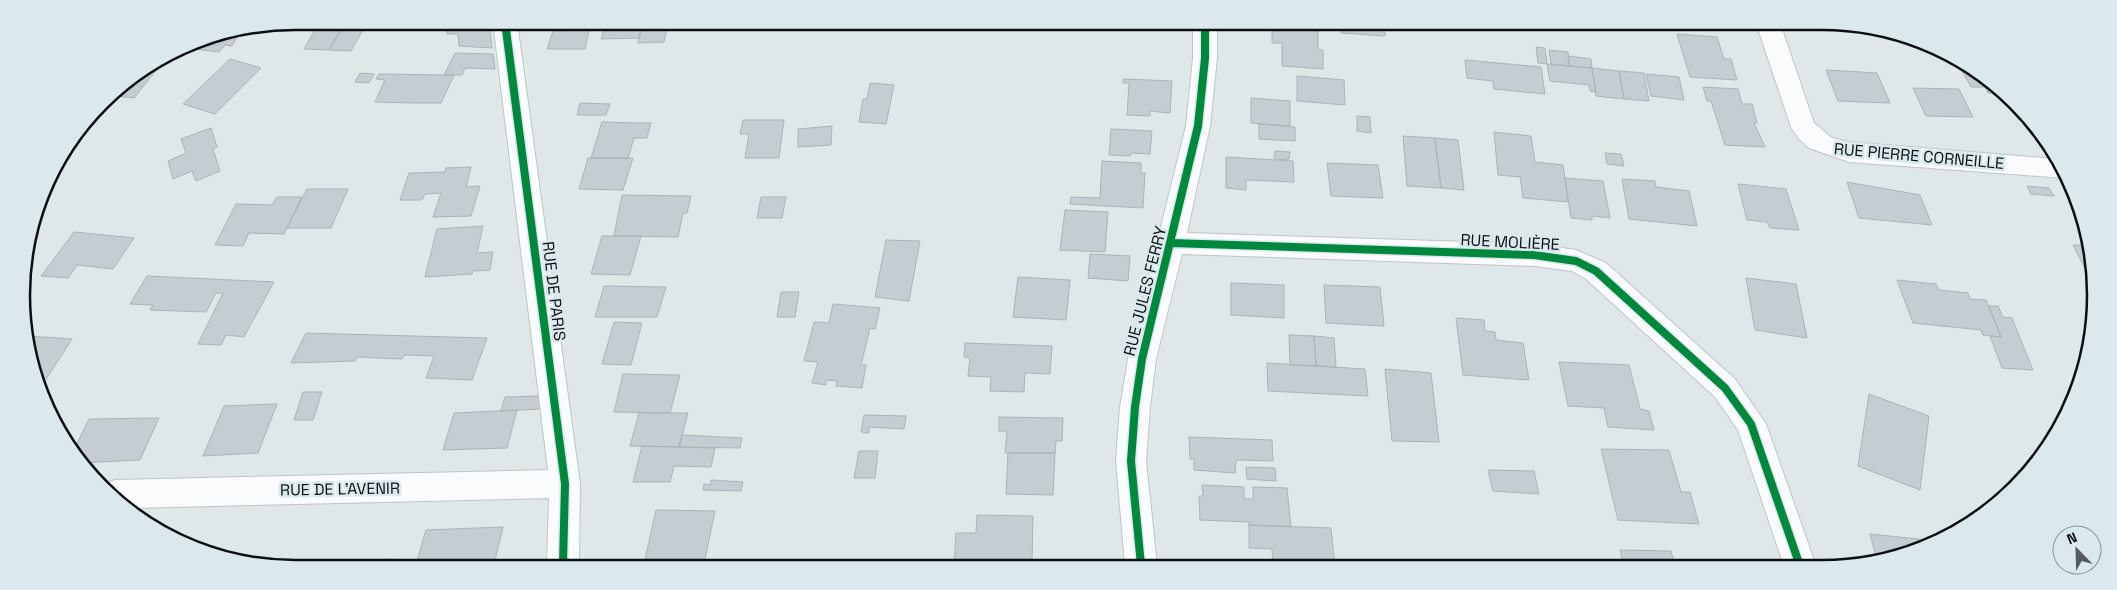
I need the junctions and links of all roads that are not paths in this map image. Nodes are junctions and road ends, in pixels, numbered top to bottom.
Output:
1 (506, 30) edge
2 (1205, 30) edge
3 (1770, 30) edge
4 (2054, 169) edge
5 (1171, 243) junction
6 (565, 484) junction
7 (120, 494) edge
8 (563, 560) edge
9 (1141, 560) edge
10 (1798, 560) edge

1 - 6 street, RUE DE PARIS
2 - 5 street, RUE JULES FERRY
3 - 4 street, RUE PIERRE CORNEILLE
5 - 9 street, RUE JULES FERRY
5 - 10 street, RUE MOLIÈRE
6 - 7 street, RUE DE L'AVENIR
6 - 8 street, RUE DE PARIS

